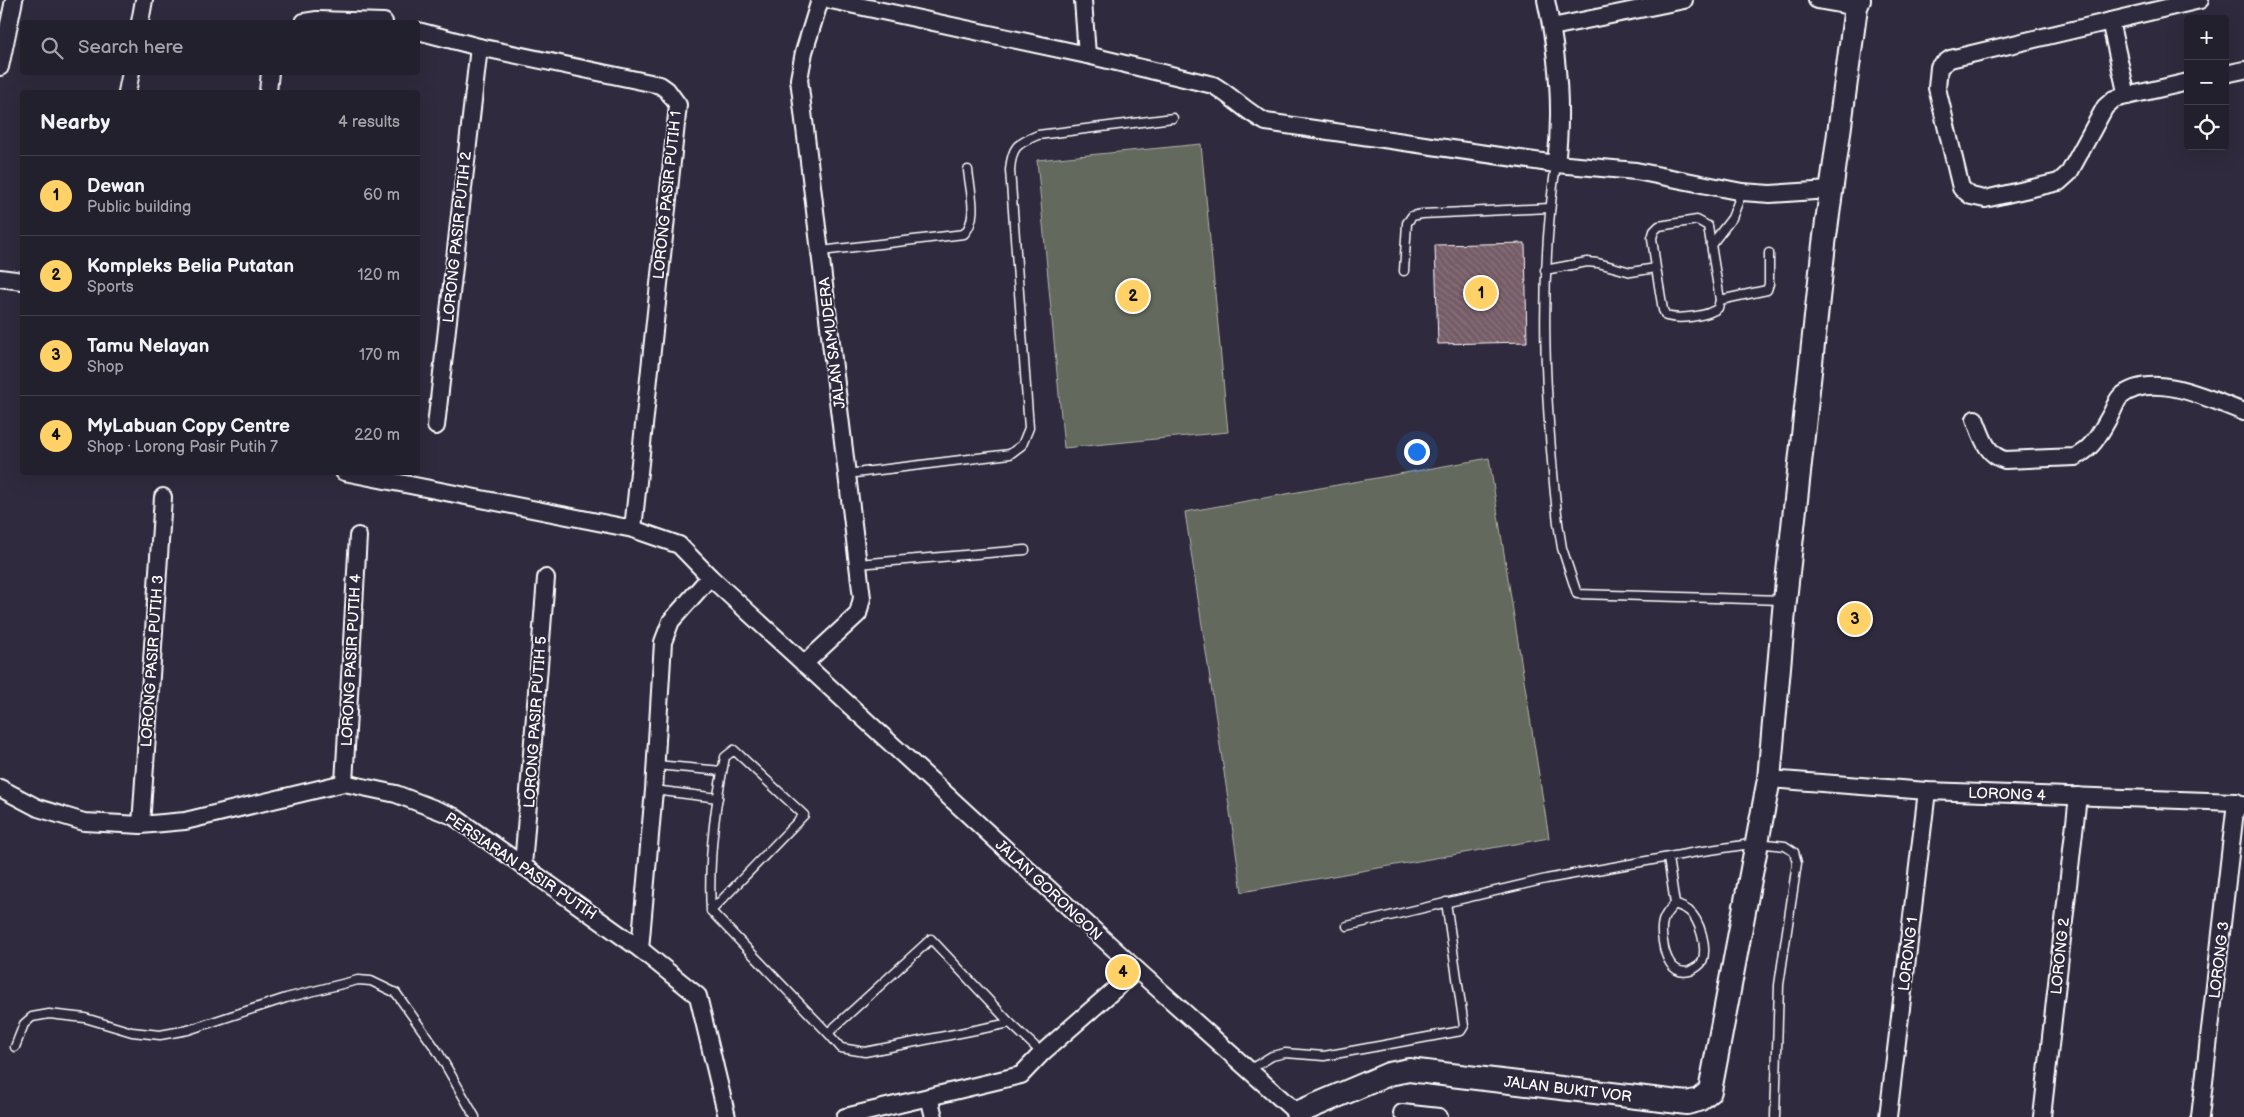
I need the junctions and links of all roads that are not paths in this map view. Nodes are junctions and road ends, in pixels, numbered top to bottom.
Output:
1 (14, 0) edge
2 (144, 0) edge
3 (820, 0) edge
4 (831, 0) edge
5 (1083, 0) edge
6 (1546, 0) edge
7 (1684, 0) edge
8 (1817, 0) edge
9 (2200, 0) edge
10 (1857, 3) edge
11 (140, 20) edge
12 (2110, 21) junction
13 (1552, 27) junction
14 (420, 32) edge
15 (479, 47) junction
16 (1087, 55) junction
17 (0, 67) edge
18 (2244, 70) edge
19 (2229, 73) edge
20 (130, 75) edge
21 (270, 75) edge
22 (2184, 83) edge
23 (127, 90) edge
24 (268, 90) edge
25 (2127, 96) junction
26 (1173, 118) dead end
27 (1556, 164) junction
28 (968, 170) dead end
29 (1830, 190) junction
30 (1742, 192) junction
31 (1550, 208) junction
32 (1711, 245) junction
33 (821, 251) junction
34 (1769, 253) dead end
35 (1656, 268) junction
36 (1545, 270) junction
37 (1404, 271) dead end
38 (0, 278) edge
39 (20, 281) edge
40 (1720, 300) junction
41 (2244, 412) edge
42 (1975, 418) dead end
43 (436, 426) dead end
44 (847, 474) junction
45 (359, 475) edge
46 (163, 497) dead end
47 (633, 529) junction
48 (358, 536) dead end
49 (1025, 550) dead end
50 (858, 564) junction
51 (710, 577) junction
52 (546, 578) dead end
53 (1785, 600) junction
54 (804, 664) junction
55 (656, 765) junction
56 (722, 771) junction
57 (1769, 779) junction
58 (344, 783) junction
59 (0, 788) edge
60 (654, 790) junction
61 (1927, 791) junction
62 (2078, 796) junction
63 (718, 798) junction
64 (2240, 804) edge
65 (141, 825) junction
66 (1757, 843) junction
67 (1668, 858) junction
68 (524, 866) junction
69 (1446, 902) junction
70 (1675, 904) junction
71 (711, 911) junction
72 (1347, 926) dead end
73 (640, 949) junction
74 (1137, 970) junction
75 (1010, 1023) junction
76 (828, 1034) junction
77 (15, 1047) dead end
78 (1042, 1053) junction
79 (1248, 1070) junction
80 (930, 1096) junction
81 (1402, 1113) dead end
82 (1298, 1115) edge
83 (475, 1117) edge
84 (726, 1117) edge
85 (845, 1117) edge
86 (934, 1117) edge
87 (1440, 1117) edge
88 (1775, 1117) edge
89 (1888, 1117) edge
90 (2042, 1117) edge
91 (2200, 1117) edge

1 - 17 street
2 - 11 street
3 - 33 street, JALAN SAMUDERA
4 - 16 street
5 - 16 street
6 - 13 street
7 - 13 street
8 - 10 street
9 - 12 street
10 - 29 street, JALAN BUKIT VOR
12 - 25 street
12 - 25 street
13 - 27 street
14 - 15 street, LORONG PASIR PUTIH 1
15 - 43 street, LORONG PASIR PUTIH 2
15 - 47 street, LORONG PASIR PUTIH 1
16 - 27 street
18 - 19 street
20 - 23 street
21 - 24 street
22 - 25 street
26 - 44 lane
27 - 30 street
27 - 31 lane
28 - 33 lane
29 - 30 street
29 - 53 street, JALAN BUKIT VOR
30 - 32 lane
31 - 36 lane
31 - 37 lane
32 - 35 lane
32 - 40 lane
33 - 44 street, JALAN SAMUDERA
34 - 40 lane
35 - 36 lane
35 - 40 lane
36 - 53 lane
38 - 39 street
41 - 42 street
44 - 50 street, JALAN SAMUDERA
45 - 47 street, JALAN GORONGON
46 - 65 street, LORONG PASIR PUTIH 3
47 - 51 street, JALAN GORONGON
48 - 58 street, LORONG PASIR PUTIH 4
49 - 50 lane
50 - 54 street, JALAN SAMUDERA
51 - 54 street, JALAN GORONGON
51 - 55 street
52 - 68 street, LORONG PASIR PUTIH 5
53 - 57 street, JALAN BUKIT VOR
54 - 74 street, JALAN GORONGON
55 - 56 lane
55 - 60 street
56 - 63 lane
56 - 71 lane
57 - 61 street, LORONG 4
57 - 66 street, JALAN BUKIT VOR
58 - 65 street, PERSIARAN PASIR PUTIH
58 - 68 street, PERSIARAN PASIR PUTIH
59 - 65 street, PERSIARAN PASIR PUTIH
60 - 63 lane
60 - 73 street
61 - 62 street, LORONG 4
61 - 89 street, LORONG 1
62 - 64 street, LORONG 4
62 - 90 street, LORONG 2
63 - 71 lane
64 - 91 street, LORONG 3
66 - 67 lane
66 - 82 street, JALAN BUKIT VOR
66 - 88 lane
67 - 69 lane
67 - 70 lane
68 - 73 street, PERSIARAN PASIR PUTIH
69 - 72 lane
69 - 79 lane
70 - 70 lane
71 - 76 lane
73 - 84 street, PERSIARAN PASIR PUTIH
74 - 78 street
74 - 79 street, JALAN GORONGON
75 - 76 lane
75 - 76 lane
75 - 78 lane
77 - 83 lane
78 - 80 street
79 - 82 street, JALAN GORONGON
80 - 85 street
80 - 86 street
81 - 87 street

